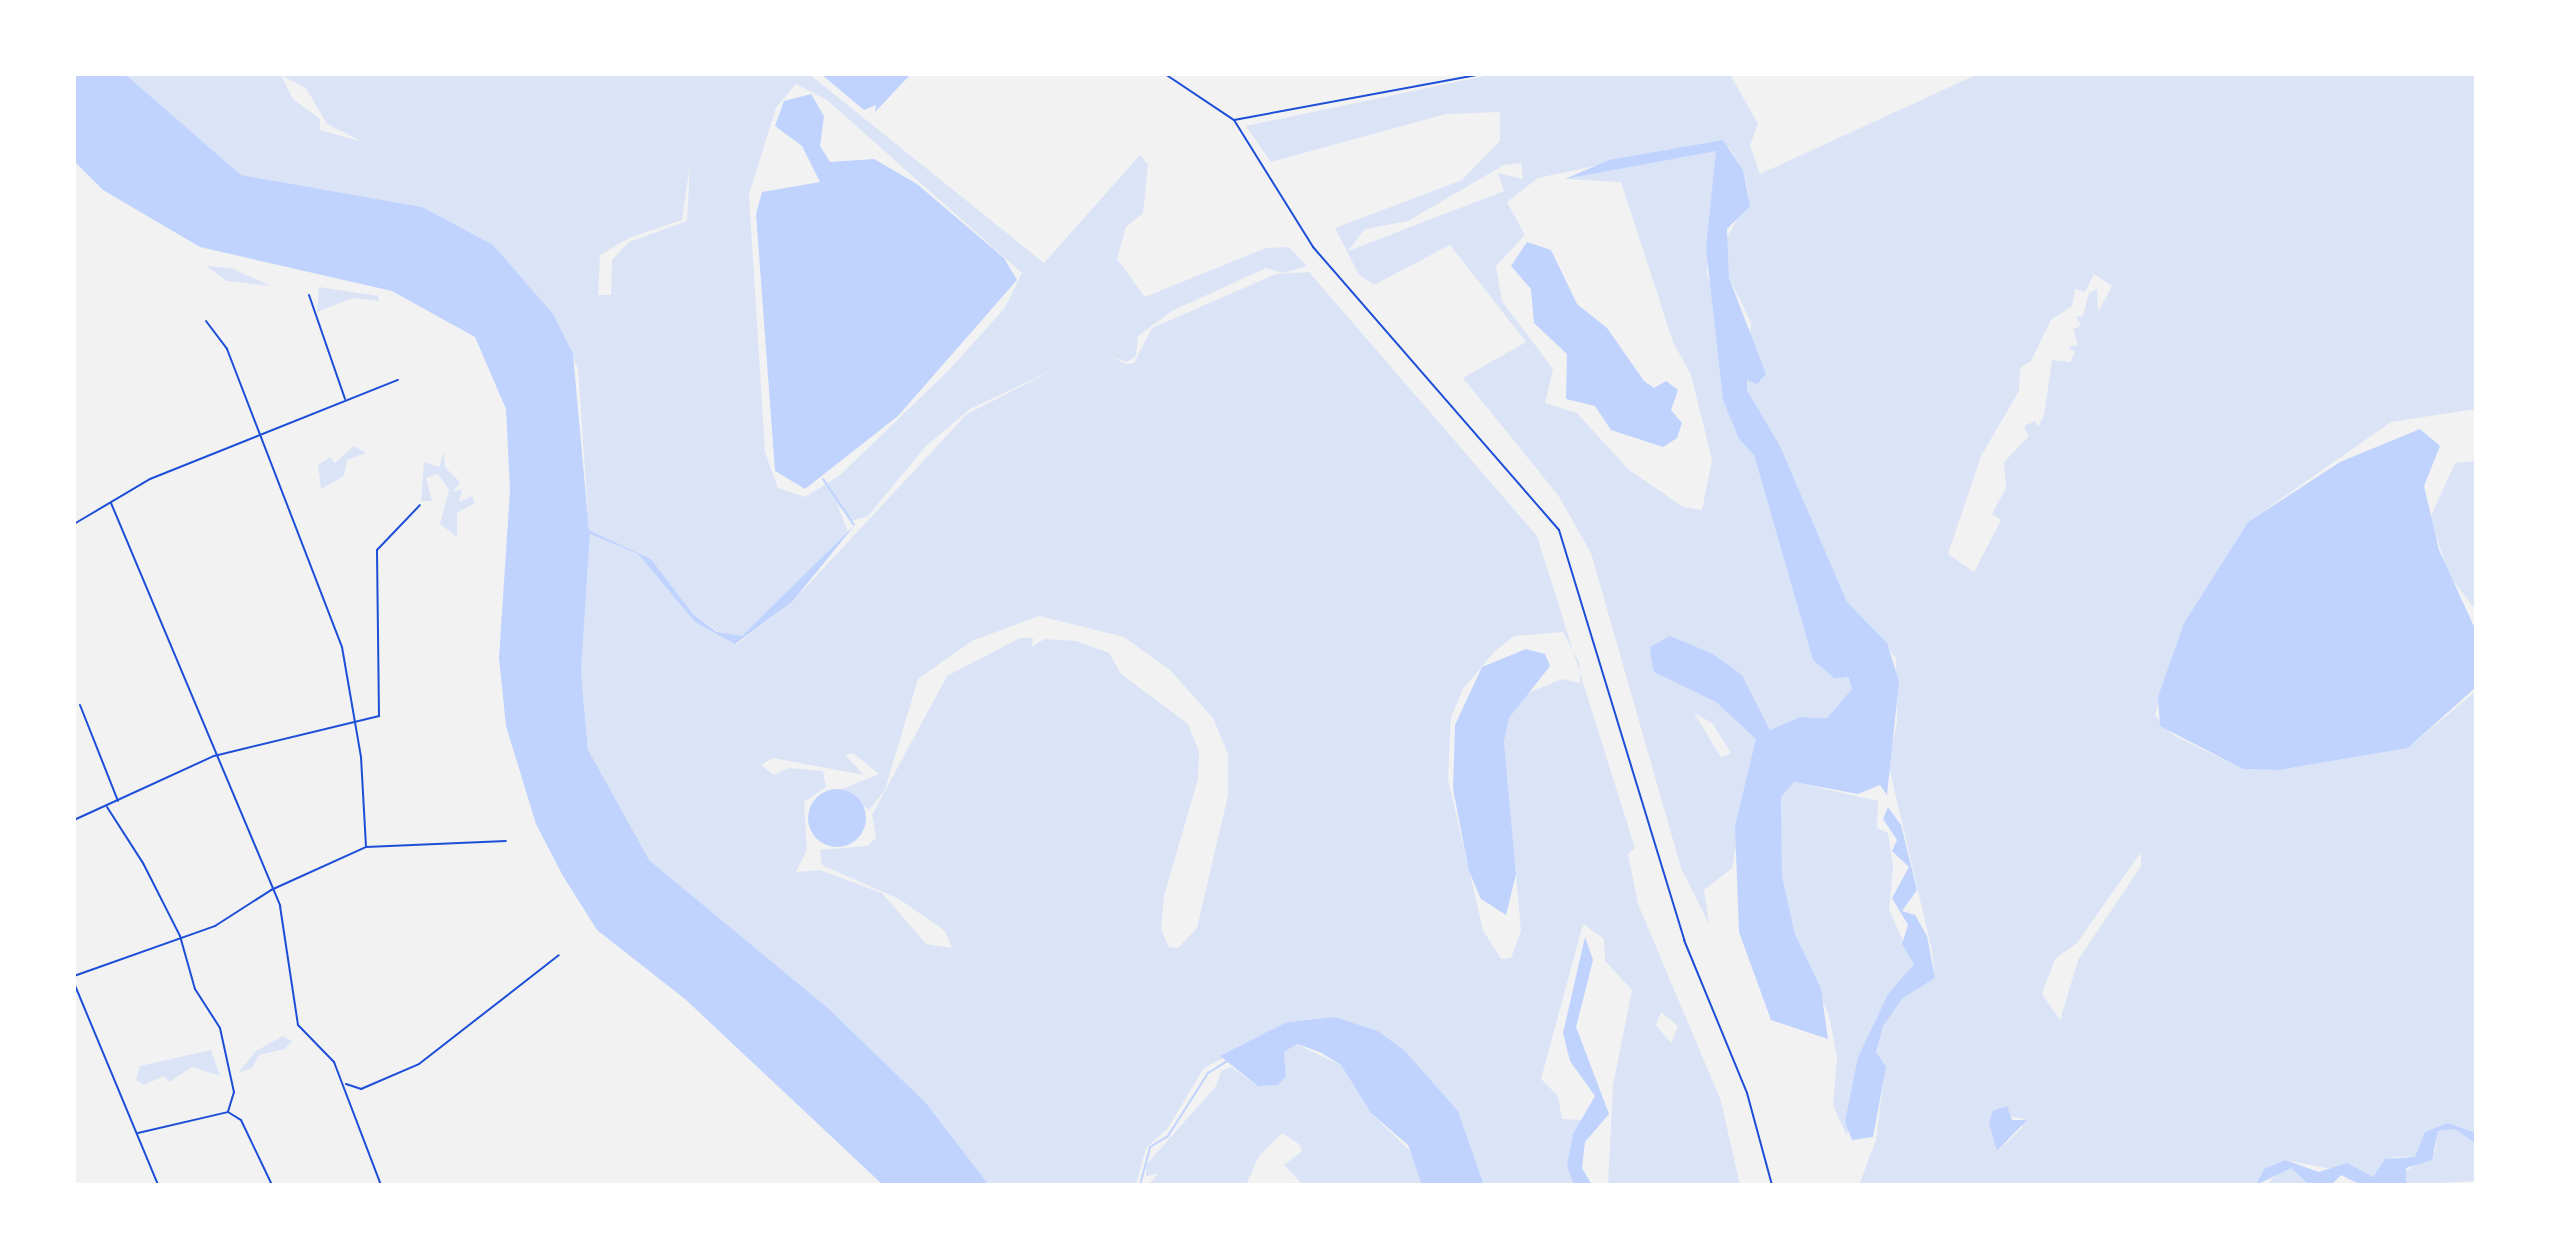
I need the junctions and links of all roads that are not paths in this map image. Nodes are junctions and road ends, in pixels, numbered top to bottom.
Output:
1 (1165, 74) edge
2 (1481, 74) edge
3 (1234, 120) junction
4 (309, 295) dead end
5 (206, 321) dead end
6 (398, 380) dead end
7 (345, 400) junction
8 (260, 436) junction
9 (111, 503) junction
10 (420, 505) dead end
11 (74, 524) edge
12 (80, 705) dead end
13 (353, 722) junction
14 (214, 756) junction
15 (118, 802) junction
16 (107, 806) junction
17 (74, 820) edge
18 (506, 841) dead end
19 (366, 847) junction
20 (271, 890) junction
21 (180, 936) junction
22 (559, 955) dead end
23 (74, 976) edge
24 (74, 983) edge
25 (345, 1083) junction
26 (228, 1112) junction
27 (137, 1134) junction
28 (158, 1185) edge
29 (272, 1185) edge
30 (381, 1185) edge
31 (1772, 1185) edge

1 - 3 street
2 - 3 street
3 - 31 street
4 - 7 street
5 - 8 street
6 - 7 street
7 - 8 street
8 - 9 street
8 - 13 street
9 - 11 street
9 - 14 street
10 - 13 street
12 - 15 street
13 - 14 street
13 - 19 street
14 - 15 street
14 - 20 street
15 - 16 street
16 - 17 street
16 - 21 street
18 - 19 street
19 - 20 street
20 - 21 street
20 - 25 street
21 - 23 street
21 - 26 street
22 - 25 street
24 - 27 street
25 - 30 street
26 - 27 street
26 - 29 street
27 - 28 street

